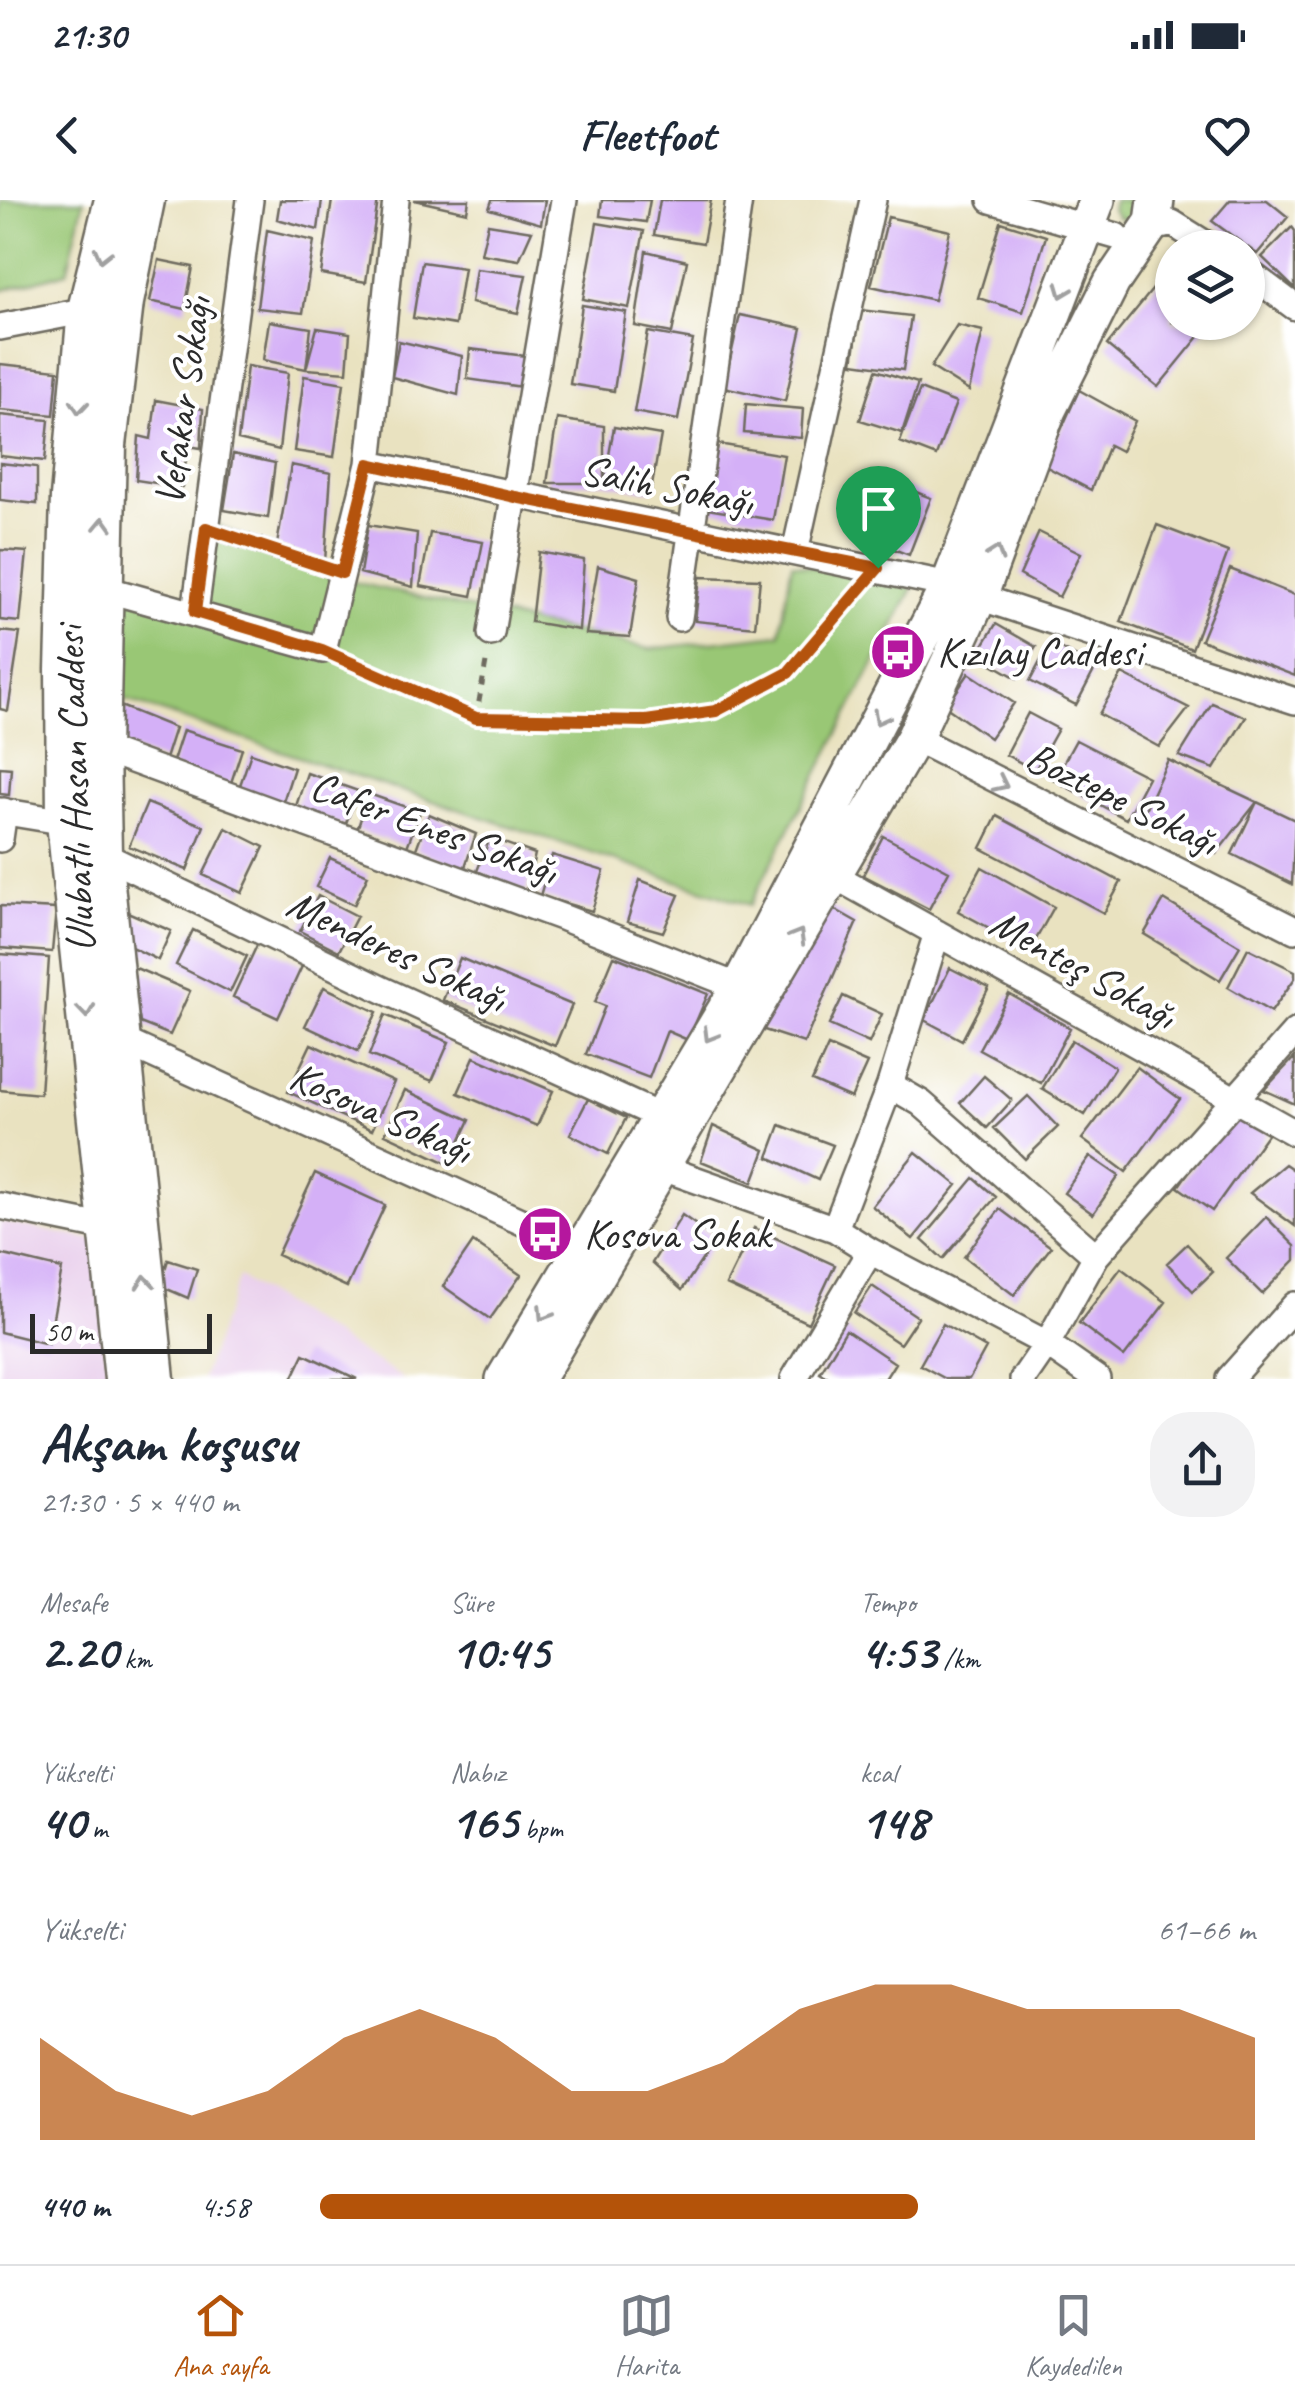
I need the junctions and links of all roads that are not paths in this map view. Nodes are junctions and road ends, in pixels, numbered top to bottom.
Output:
1 (115, 200) edge
2 (144, 200) edge
3 (250, 200) edge
4 (396, 200) edge
5 (564, 200) edge
6 (739, 200) edge
7 (873, 200) edge
8 (991, 200) edge
9 (1176, 200) edge
10 (1106, 214) edge
11 (1183, 230) edge
12 (1265, 285) edge
13 (1295, 307) edge
14 (88, 310) junction
15 (0, 328) edge
16 (369, 464) junction
17 (515, 497) junction
18 (206, 528) junction
19 (691, 532) junction
20 (795, 552) junction
21 (342, 573) junction
22 (100, 588) junction
23 (964, 591) junction
24 (195, 612) junction
25 (679, 618) dead end
26 (491, 634) road end
27 (1295, 700) edge
28 (914, 738) junction
29 (99, 748) junction
30 (2, 811) edge
31 (67, 822) junction
32 (0, 838) edge
33 (101, 854) junction
34 (833, 875) junction
35 (1295, 930) edge
36 (936, 933) junction
37 (739, 987) junction
38 (1295, 1032) edge
39 (121, 1040) junction
40 (890, 1085) junction
41 (1232, 1099) junction
42 (661, 1116) junction
43 (1295, 1132) edge
44 (663, 1168) junction
45 (0, 1206) edge
46 (107, 1228) junction
47 (835, 1229) junction
48 (870, 1251) junction
49 (596, 1256) junction
50 (1096, 1256) junction
51 (1295, 1305) edge
52 (1048, 1344) junction
53 (125, 1379) edge
54 (154, 1379) edge
55 (504, 1379) edge
56 (536, 1379) edge
57 (794, 1379) edge
58 (1023, 1379) edge
59 (1097, 1379) edge
60 (1229, 1379) edge

1 -> 14 main road, Ulubatlı Hasan Caddesi
22 -> 2 main road, Ulubatlı Hasan Caddesi
3 - 18 street, Vefakar Sokağı
4 - 16 street
5 - 17 street
6 - 19 street
7 - 20 street
8 - 10 street
9 - 10 main road
10 - 11 street
10 -> 23 main road
23 -> 10 main road
12 - 13 street
14 - 15 street
14 -> 31 main road, Ulubatlı Hasan Caddesi
16 - 17 street, Salih Sokağı
16 - 21 street
17 - 19 street, Salih Sokağı
17 - 26 street
18 - 21 lane
18 - 24 street, Vefakar Sokağı
19 - 20 street, Salih Sokağı
19 - 25 street
20 - 23 street, Salih Sokağı
21 - 24 street
22 - 24 street
22 - 29 main road, Ulubatlı Hasan Caddesi
23 - 27 street, Salih Sokağı
23 - 28 main road
23 -> 37 main road
28 - 34 main road
28 -> 35 street, Boztepe Sokağı
29 - 33 main road, Ulubatlı Hasan Caddesi
29 - 37 street, Cafer Enes Sokağı
30 - 31 street
30 - 32 street
31 -> 46 main road, Ulubatlı Hasan Caddesi
33 - 39 main road, Ulubatlı Hasan Caddesi
33 - 42 street, Menderes Sokağı
34 - 36 street, Menteş Sokağı
44 -> 34 main road
36 - 40 street
36 - 41 street, Menteş Sokağı
37 -> 42 main road
38 - 41 street
39 - 49 street, Kosova Sokağı
54 -> 39 main road, Ulubatlı Hasan Caddesi
40 - 47 street
40 - 50 street
41 - 43 street, Menteş Sokağı
41 - 50 street
42 - 49 main road
44 - 47 street
44 - 49 main road
45 - 46 street
46 - 53 main road, Ulubatlı Hasan Caddesi
47 - 48 street
48 - 52 street
48 - 57 street
49 -> 55 main road
49 - 56 main road
50 - 52 street
51 - 60 street
52 - 58 street
52 - 59 street

